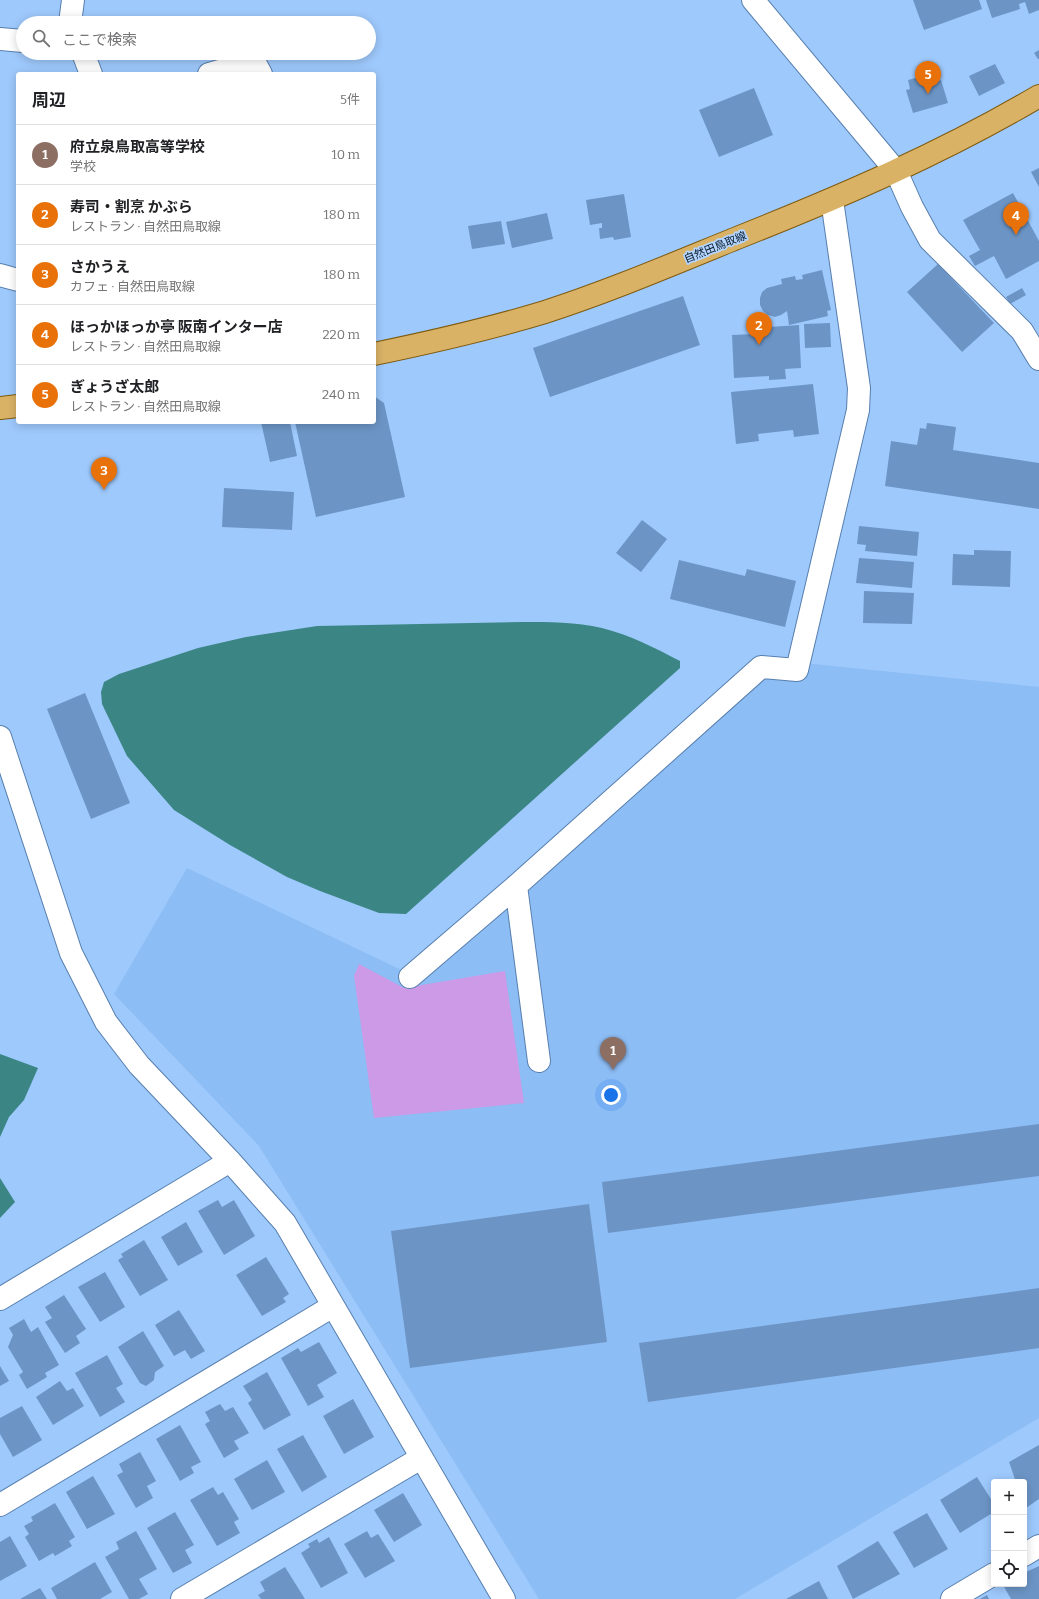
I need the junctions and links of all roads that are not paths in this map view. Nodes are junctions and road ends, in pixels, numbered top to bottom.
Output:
1 (73, 0) edge
2 (753, 0) edge
3 (71, 16) edge
4 (0, 39) edge
5 (16, 40) edge
6 (86, 60) edge
7 (90, 72) edge
8 (216, 72) edge
9 (261, 72) edge
10 (1039, 96) edge
11 (896, 171) junction
12 (832, 200) junction
13 (0, 275) edge
14 (16, 279) edge
15 (376, 354) edge
16 (1039, 359) edge
17 (16, 406) edge
18 (0, 408) edge
19 (0, 737) edge
20 (516, 886) junction
21 (410, 977) dead end
22 (539, 1061) dead end
23 (230, 1161) junction
24 (0, 1299) edge
25 (333, 1306) junction
26 (421, 1458) junction
27 (0, 1505) edge
28 (1039, 1546) edge
29 (1027, 1553) edge
30 (991, 1576) edge
31 (182, 1599) edge
32 (504, 1599) edge
33 (952, 1599) edge

1 - 3 street
2 - 11 street
4 - 5 street
6 - 7 street
8 - 9 street
10 - 11 main road, 自然田鳥取線
11 - 12 main road, 自然田鳥取線
11 - 16 street
12 - 15 main road, 自然田鳥取線
12 - 20 street
13 - 14 street
17 - 18 main road
19 - 23 street
20 - 21 street
20 - 22 street
23 - 24 street
23 - 25 street
25 - 26 street
25 - 27 street
26 - 31 street
26 - 32 street
28 - 29 street
30 - 33 street

